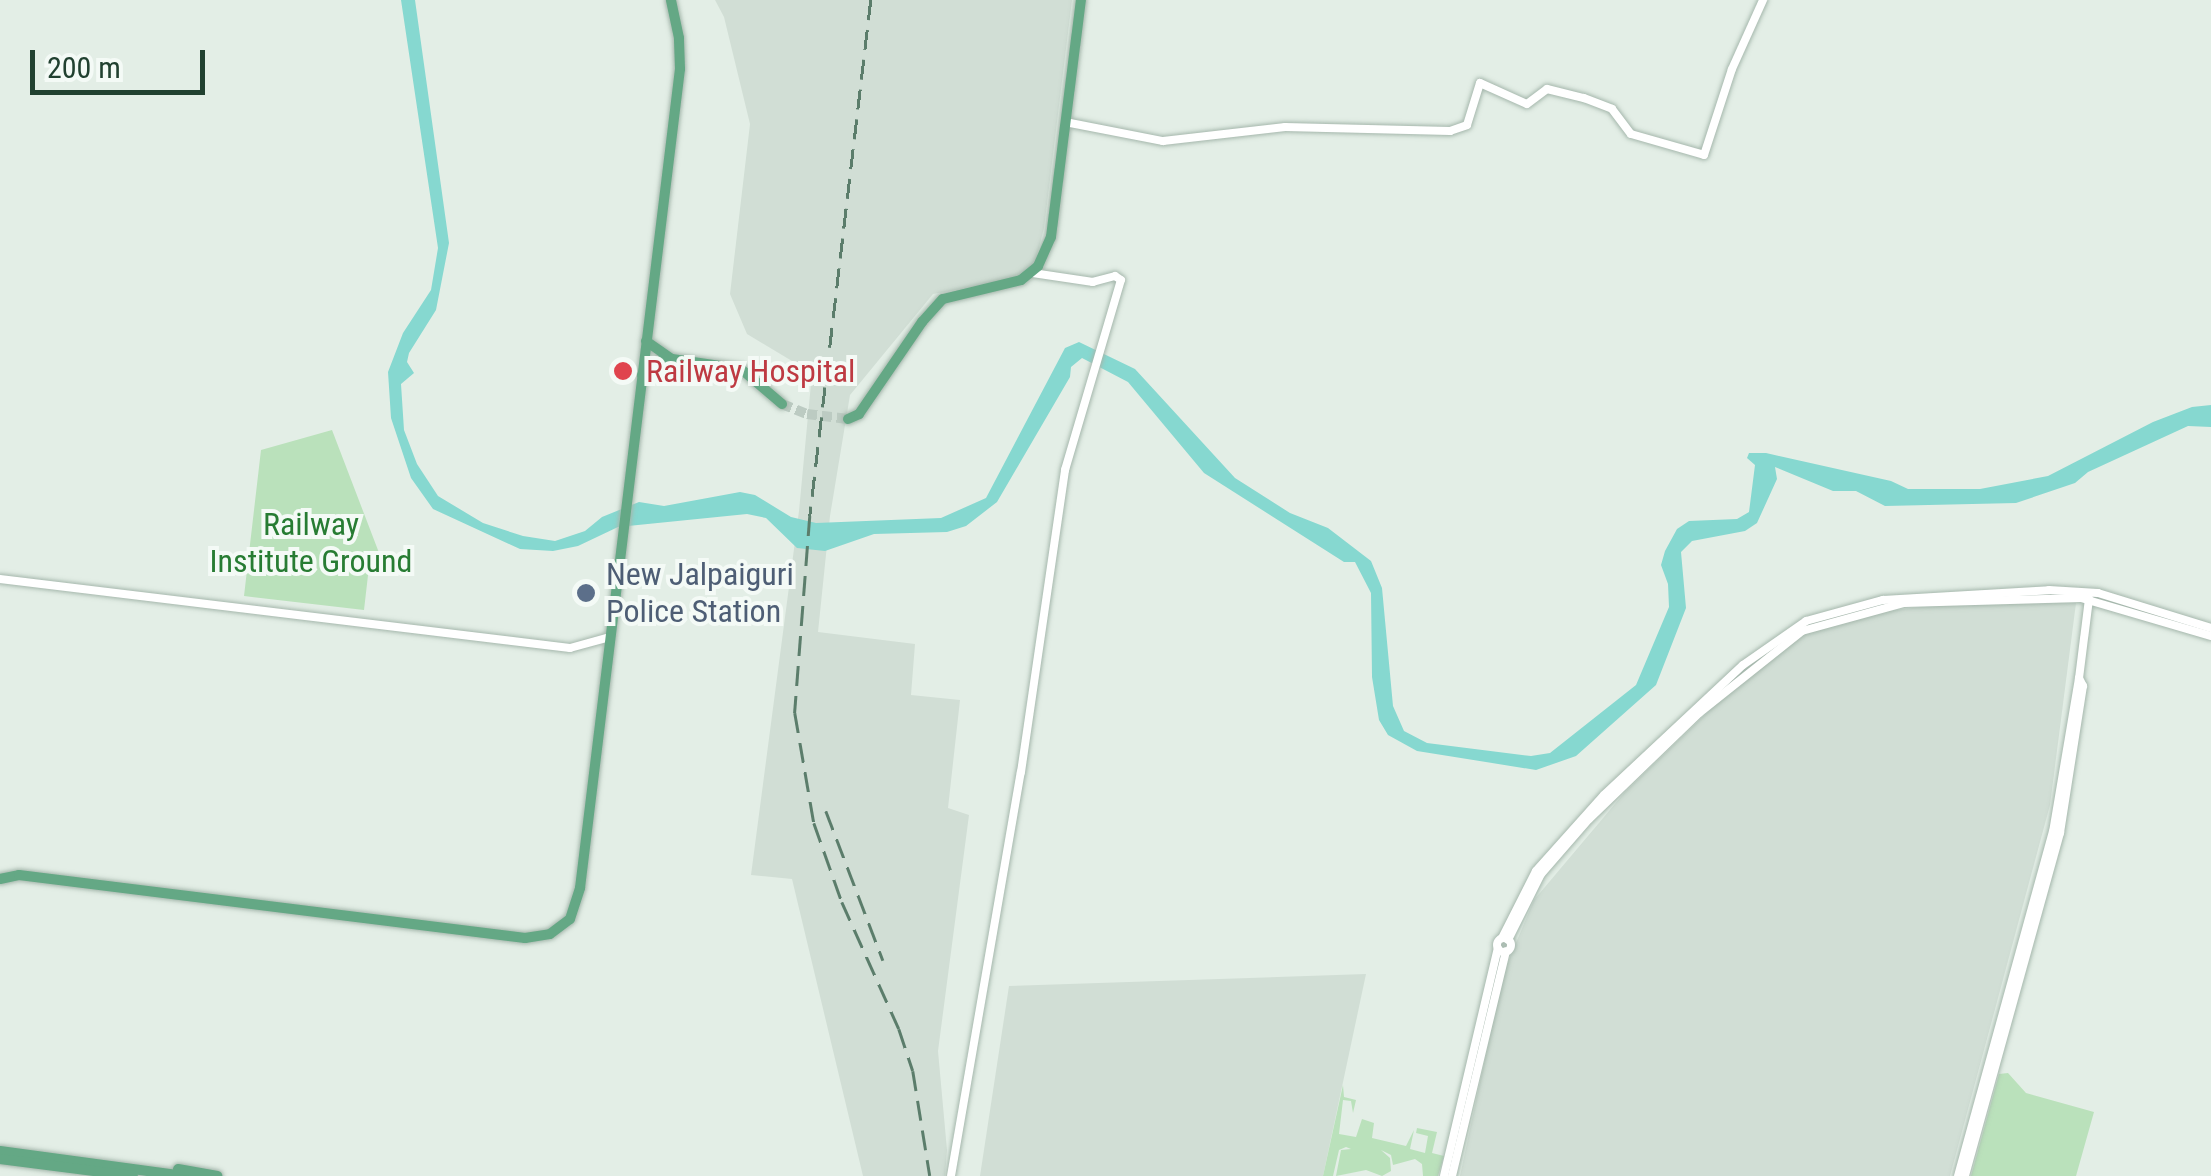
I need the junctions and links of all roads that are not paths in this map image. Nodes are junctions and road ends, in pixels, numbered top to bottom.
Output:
1 (670, 0) edge
2 (1081, 0) edge
3 (1762, 0) edge
4 (1065, 122) junction
5 (1033, 273) junction
6 (646, 342) junction
7 (666, 357) junction
8 (642, 375) junction
9 (782, 404) tunnel mouth
10 (852, 418) dead end
11 (0, 579) edge
12 (2088, 598) junction
13 (2211, 628) edge
14 (2211, 636) edge
15 (610, 637) junction
16 (0, 879) edge
17 (1505, 939) junction
18 (1502, 949) junction
19 (0, 1151) edge
20 (0, 1159) edge
21 (122, 1166) junction
22 (133, 1176) edge
23 (184, 1176) edge
24 (217, 1176) edge
25 (951, 1176) edge
26 (1444, 1176) edge
27 (1452, 1176) edge
28 (1962, 1176) edge

1 - 6 main road
2 - 4 main road
3 - 4 street
4 - 5 main road
5 - 10 main road
5 - 25 street
6 - 7 main road
6 - 8 main road
7 - 8 main road
7 - 9 main road
8 - 15 main road
11 - 15 street
12 - 14 street
12 - 17 street
12 - 28 street
13 - 17 street
15 - 16 main road
17 - 18 street
18 - 26 street
18 - 27 street
19 - 21 main road
20 - 22 main road
21 - 23 main road
21 - 24 main road

